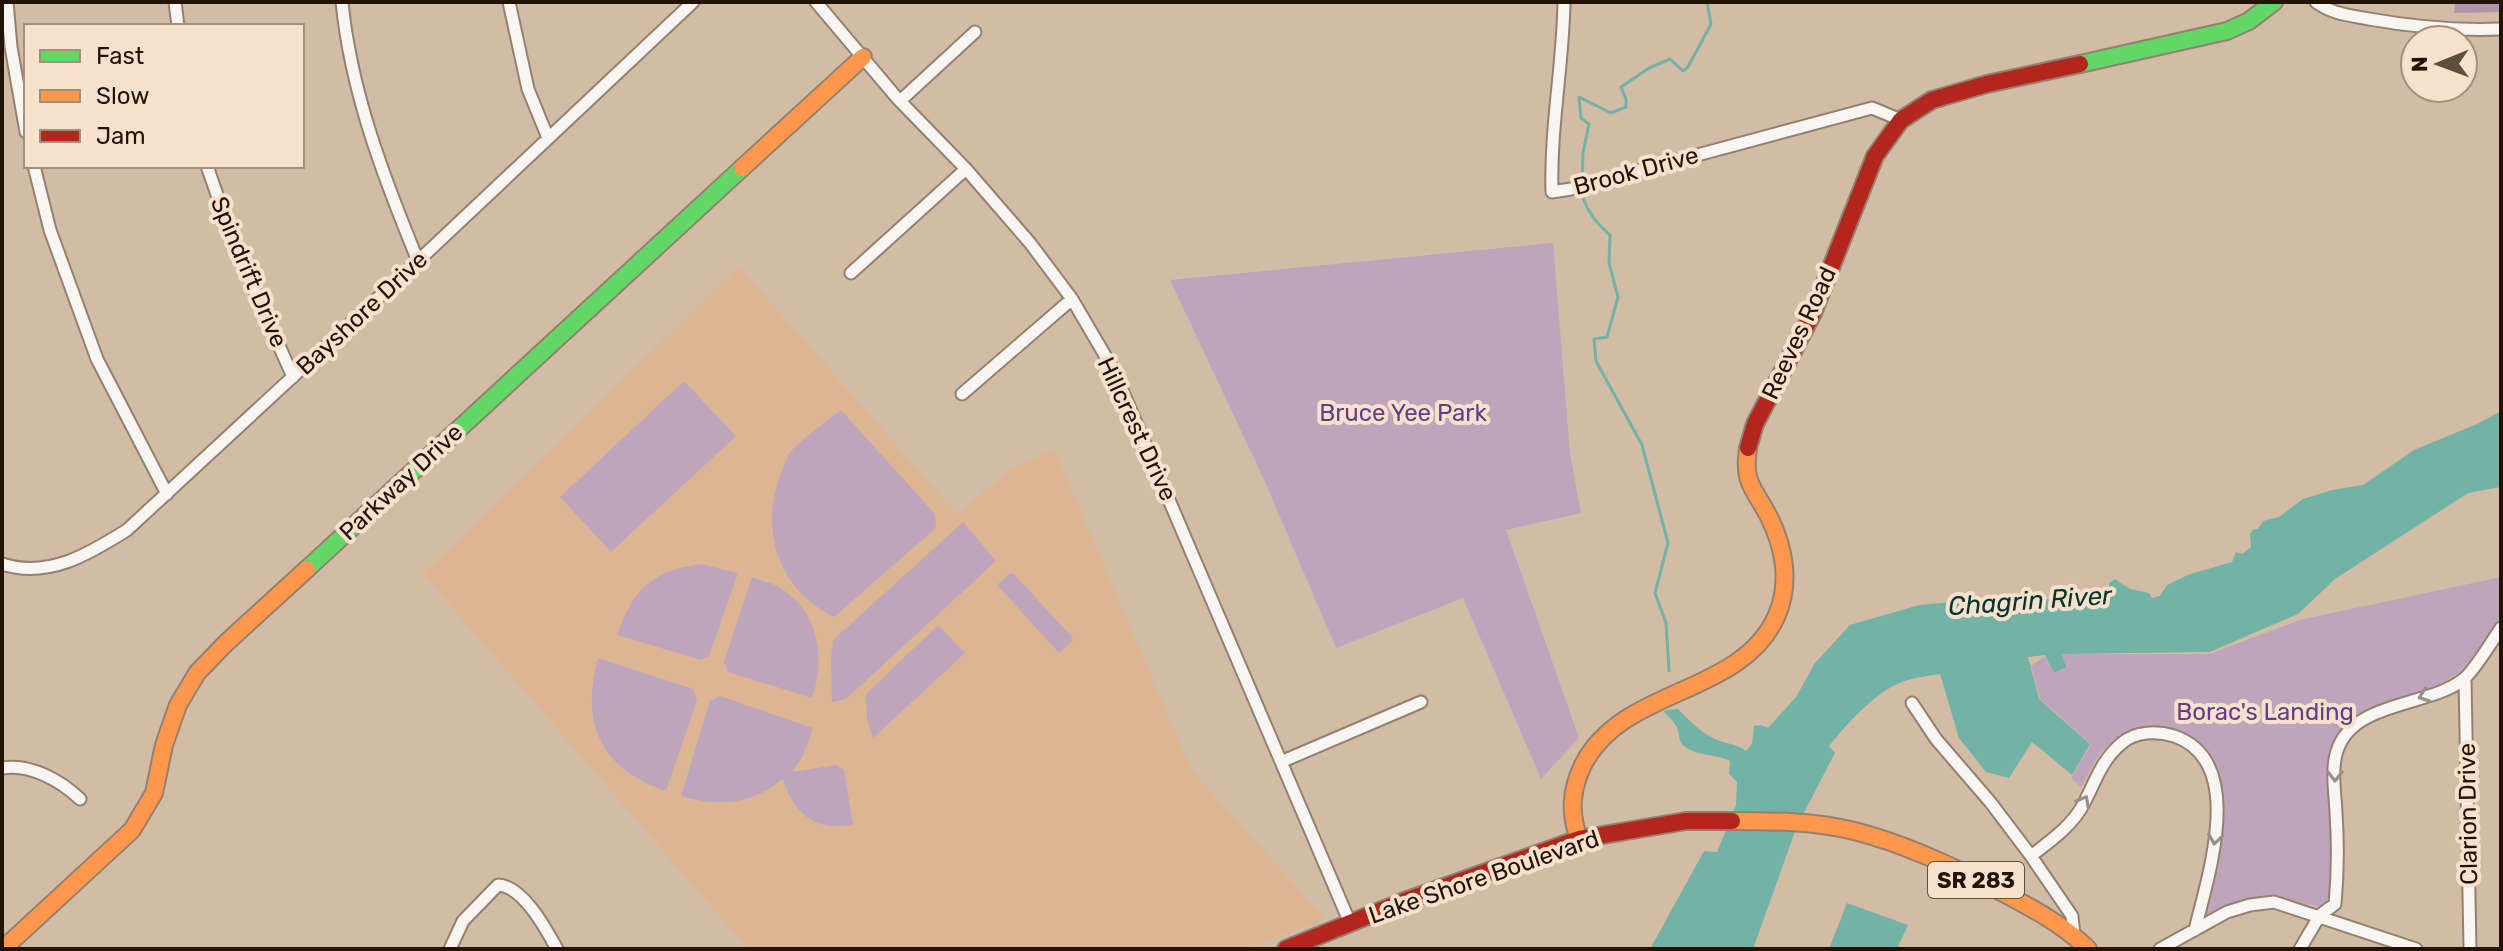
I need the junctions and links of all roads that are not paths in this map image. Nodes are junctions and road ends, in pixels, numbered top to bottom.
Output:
1 (7, 2) edge
2 (175, 2) edge
3 (342, 2) edge
4 (509, 2) edge
5 (693, 2) edge
6 (816, 2) edge
7 (1564, 2) edge
8 (2274, 2) edge
9 (2316, 2) edge
10 (178, 24) edge
11 (2501, 29) edge
12 (975, 32) dead end
13 (863, 57) junction
14 (900, 101) junction
15 (1901, 120) junction
16 (24, 121) edge
17 (548, 138) junction
18 (34, 168) edge
19 (208, 168) edge
20 (966, 169) junction
21 (418, 261) junction
22 (851, 273) dead end
23 (1072, 299) junction
24 (293, 377) junction
25 (962, 394) dead end
26 (167, 494) junction
27 (2, 564) edge
28 (2501, 628) edge
29 (2465, 678) junction
30 (1421, 702) dead end
31 (1912, 703) dead end
32 (1283, 761) junction
33 (2, 768) edge
34 (80, 799) dead end
35 (1579, 839) junction
36 (2031, 856) junction
37 (2320, 915) junction
38 (1350, 923) junction
39 (2195, 930) junction
40 (2074, 935) junction
41 (3, 949) edge
42 (450, 949) edge
43 (557, 949) edge
44 (1286, 949) edge
45 (2088, 949) edge
46 (2160, 949) edge
47 (2300, 949) edge
48 (2416, 949) edge
49 (2470, 949) edge

1 - 16 street
2 - 10 street
3 - 21 street
4 - 17 street
5 - 17 street, Bayshore Drive
6 - 13 street, Hillcrest Drive
7 - 15 street, Brook Drive
8 - 15 street, Reeves Road
9 - 11 street
12 - 14 street
13 - 14 street, Hillcrest Drive
13 - 41 street, Parkway Drive
14 - 20 street, Hillcrest Drive
15 - 35 street, Reeves Road
17 - 21 street, Bayshore Drive
18 - 26 street
19 - 24 street, Spindrift Drive
20 - 22 street
20 - 23 street, Hillcrest Drive
21 - 24 street, Bayshore Drive
23 - 25 street
23 - 32 street, Hillcrest Drive
24 - 26 street, Bayshore Drive
26 - 27 street, Bayshore Drive
28 - 29 street
29 -> 37 street
29 - 49 street, Clarion Drive
30 - 32 street
31 - 36 street
32 - 38 street, Hillcrest Drive
33 - 34 street
35 - 38 street, Lake Shore Boulevard / SR 283
35 - 40 street, Lake Shore Boulevard / SR 283
36 -> 39 street
36 - 40 street
37 - 39 street
37 - 47 street
37 - 48 street
38 - 44 street, Lake Shore Boulevard / SR 283
39 - 46 street
40 - 45 street, Lake Shore Boulevard / SR 283
42 - 43 street

